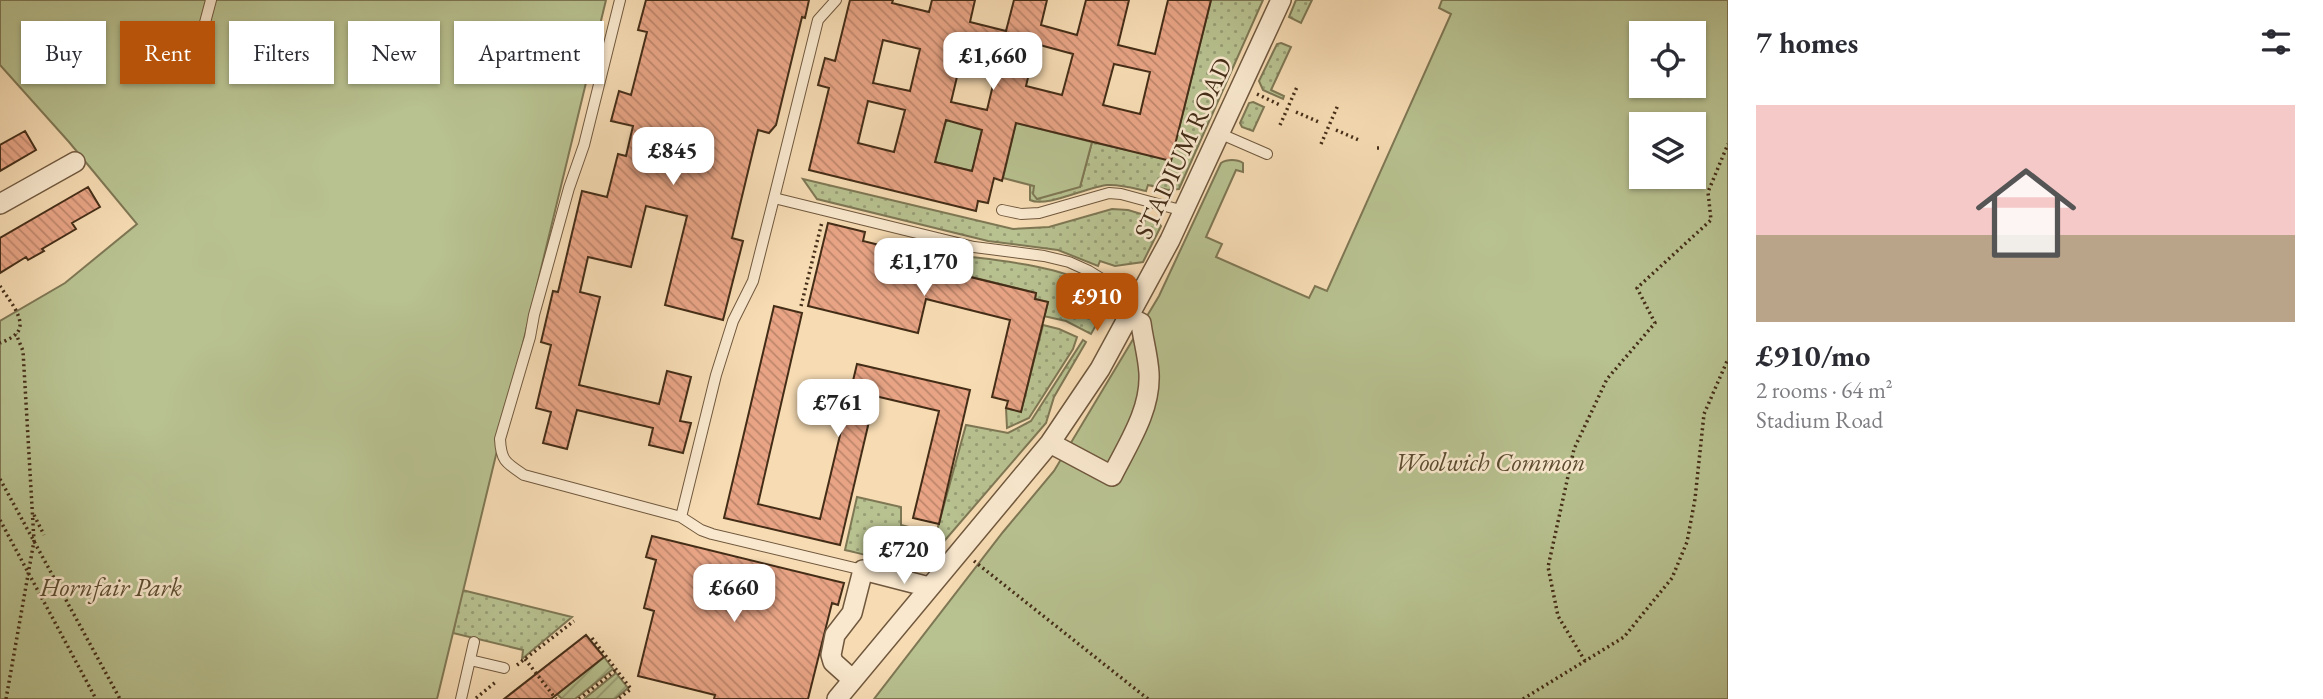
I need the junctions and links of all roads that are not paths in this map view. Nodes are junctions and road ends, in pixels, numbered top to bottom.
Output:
1 (211, 0) edge
2 (620, 0) edge
3 (836, 0) edge
4 (1281, 0) edge
5 (205, 21) edge
6 (1221, 134) junction
7 (1267, 154) dead end
8 (75, 162) dead end
9 (774, 198) junction
10 (0, 204) edge
11 (1002, 211) dead end
12 (1184, 211) junction
13 (1134, 309) junction
14 (1050, 443) junction
15 (681, 517) junction
16 (863, 570) junction
17 (929, 587) junction
18 (474, 642) dead end
19 (470, 660) junction
20 (508, 670) road end
21 (853, 680) junction
22 (461, 699) edge
23 (837, 699) edge

1 - 5 lane
2 - 15 lane
3 - 9 lane
4 - 6 street, STADIUM ROAD
6 - 7 lane
6 - 12 street, STADIUM ROAD
8 - 10 street
9 - 13 lane
9 - 15 lane
11 - 12 lane
12 - 13 street, STADIUM ROAD
13 - 14 street, STADIUM ROAD
13 - 14 street
14 - 17 street, STADIUM ROAD
15 - 16 lane
16 - 17 street
16 - 21 street
17 - 21 street, STADIUM ROAD
18 - 19 lane
19 - 20 lane
19 - 22 lane
21 - 23 street, STADIUM ROAD

